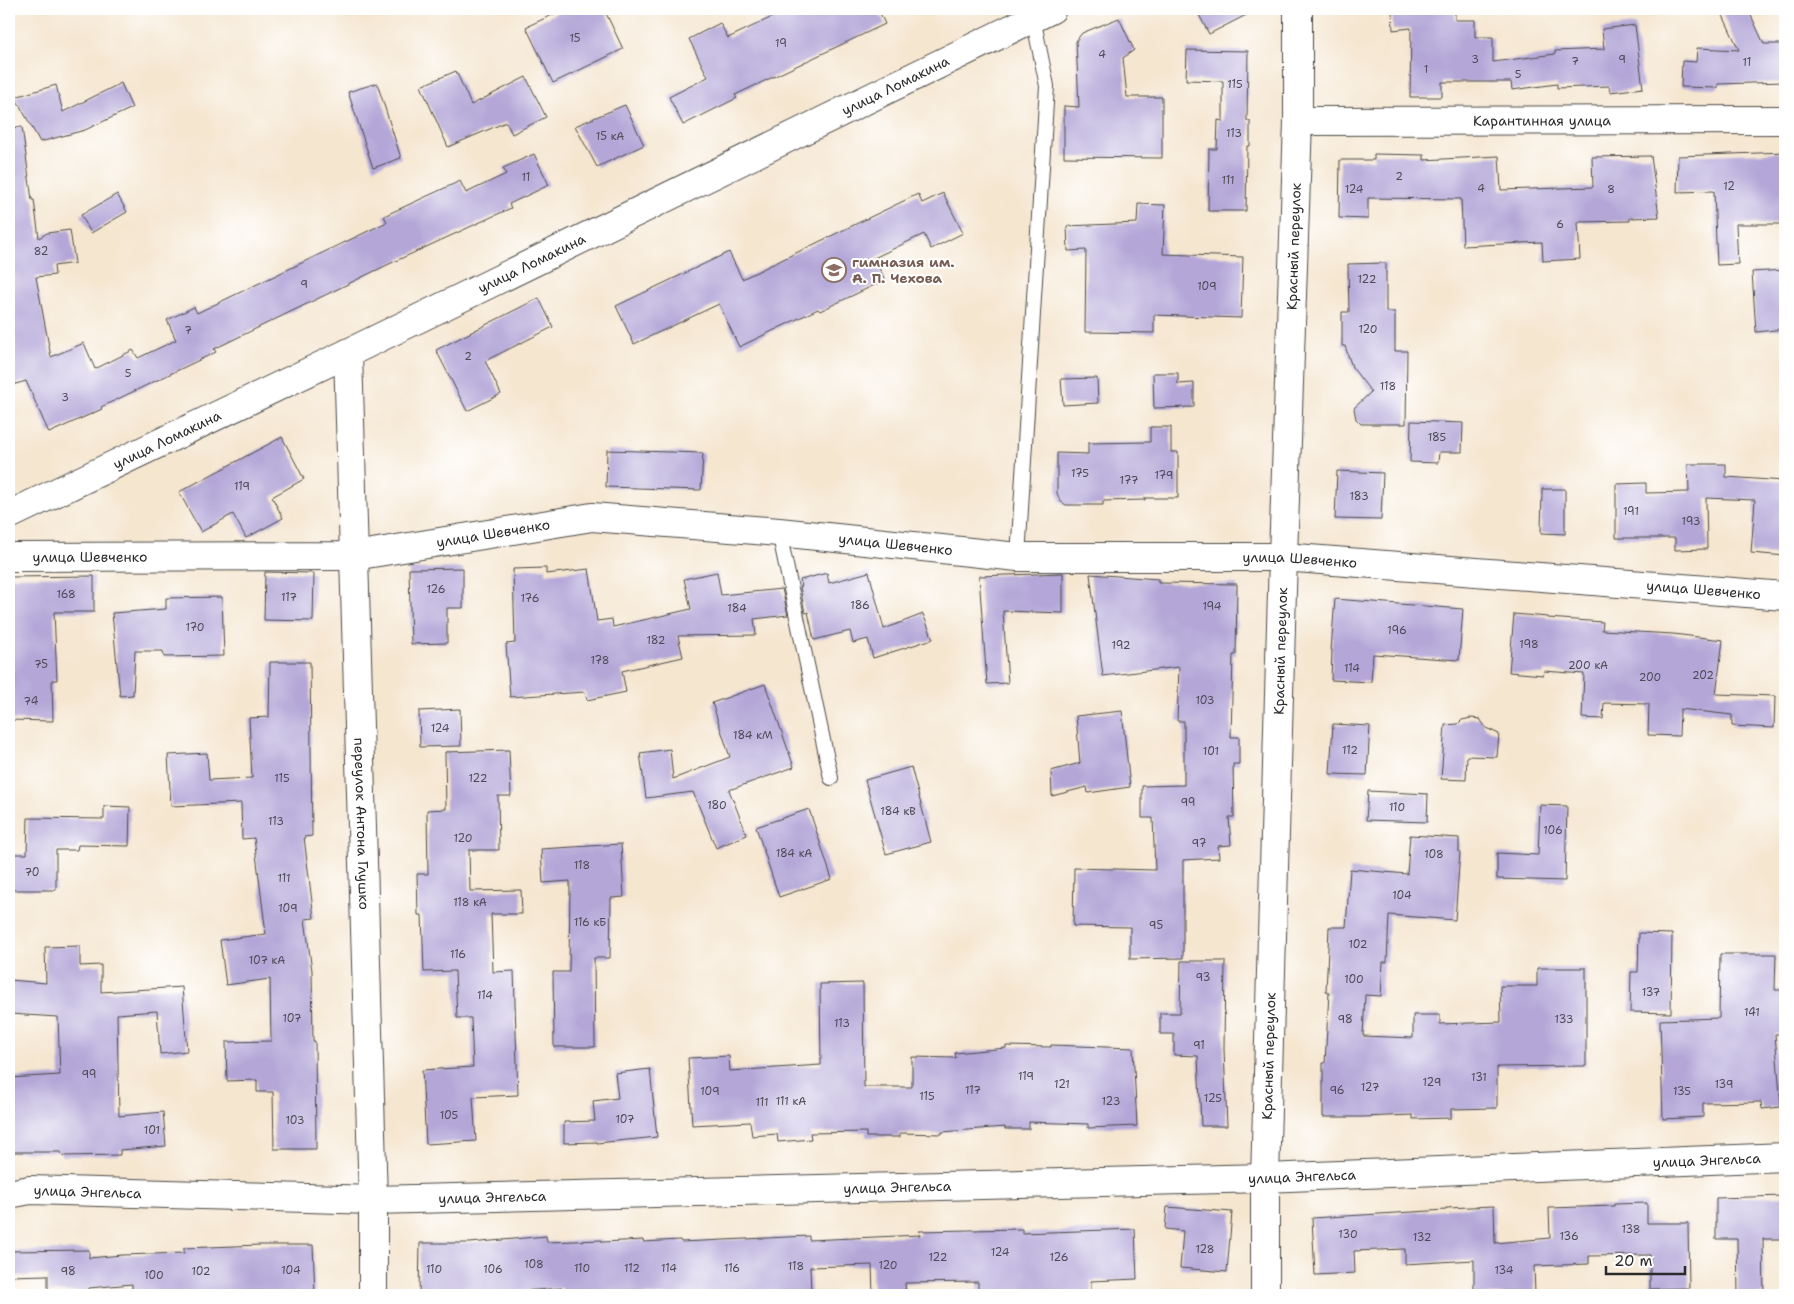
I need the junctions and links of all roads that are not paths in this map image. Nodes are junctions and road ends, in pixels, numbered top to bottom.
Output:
1 (1298, 9) edge
2 (1043, 13) edge
3 (1785, 120) edge
4 (1298, 121) junction
5 (348, 353) junction
6 (9, 515) edge
7 (779, 532) junction
8 (9, 556) edge
9 (354, 556) junction
10 (1018, 557) junction
11 (1283, 557) junction
12 (1785, 596) edge
13 (831, 778) dead end
14 (1785, 1157) edge
15 (1265, 1178) junction
16 (9, 1194) edge
17 (373, 1200) junction
18 (373, 1295) edge
19 (1266, 1295) edge

1 - 4 street, Красный переулок
2 - 5 street, улица Ломакина
2 - 10 lane
3 - 4 street, Карантинная улица
4 - 11 street, Красный переулок
5 - 6 street, улица Ломакина
5 - 9 street, переулок Антона Глушко
7 - 9 street, улица Шевченко
7 - 10 street, улица Шевченко
7 - 13 lane
8 - 9 street, улица Шевченко
9 - 17 street, переулок Антона Глушко
10 - 11 street, улица Шевченко
11 - 12 street, улица Шевченко
11 - 15 street, Красный переулок
14 - 15 street, улица Энгельса
15 - 17 street, улица Энгельса
15 - 19 street, Красный переулок
16 - 17 street, улица Энгельса
17 - 18 street, переулок Антона Глушко

